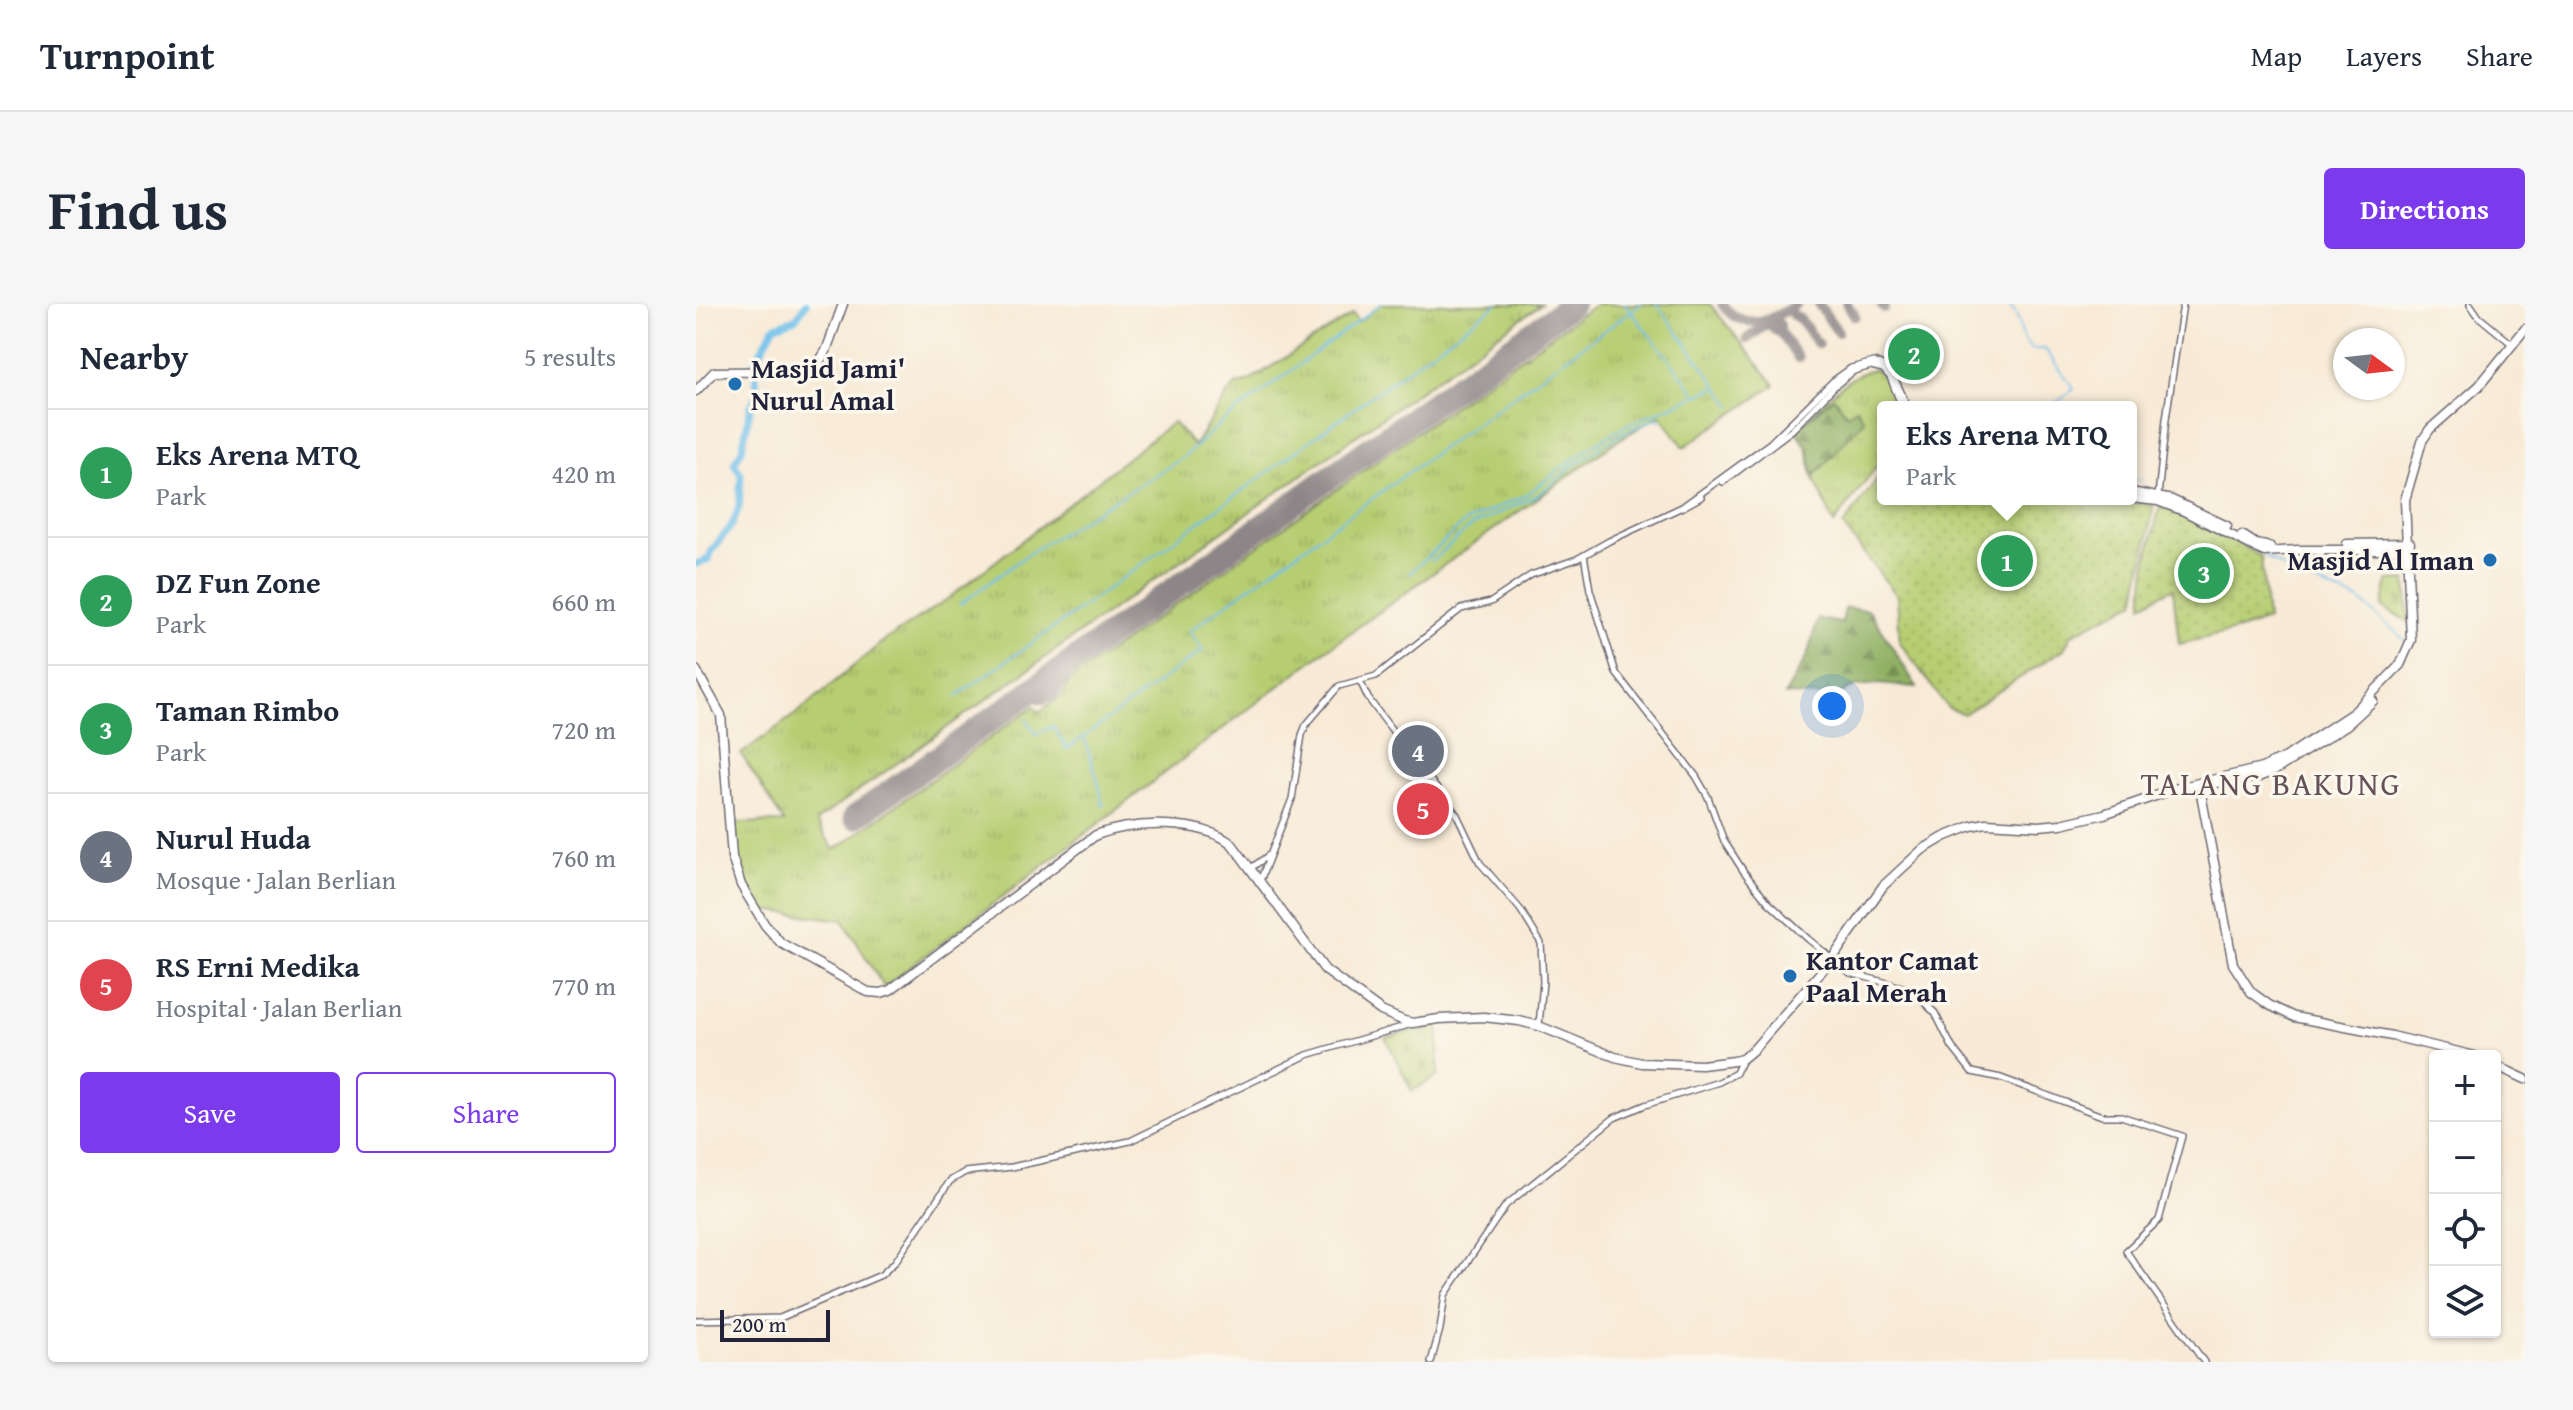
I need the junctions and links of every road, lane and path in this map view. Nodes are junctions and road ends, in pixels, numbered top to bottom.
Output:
1 (843, 304) edge
2 (2183, 304) edge
3 (2470, 304) edge
4 (2525, 329) edge
5 (2525, 336) edge
6 (2513, 345) junction
7 (696, 391) edge
8 (1903, 401) edge
9 (2137, 495) edge
10 (2137, 496) edge
11 (2158, 496) junction
12 (2408, 501) junction
13 (2202, 516) junction
14 (2409, 547) junction
15 (1584, 555) junction
16 (696, 670) edge
17 (1360, 681) junction
18 (2198, 785) junction
19 (1273, 851) junction
20 (1251, 868) junction
21 (1260, 881) junction
22 (1832, 959) junction
23 (1413, 1023) junction
24 (1539, 1026) junction
25 (2450, 1050) edge
26 (1742, 1059) junction
27 (2501, 1068) edge
28 (2525, 1079) edge
29 (696, 1320) edge
30 (1431, 1362) edge
31 (2204, 1362) edge

1 - 7 highway
2 - 11 street
3 - 6 street
4 - 6 highway
5 - 12 highway
6 - 12 highway
8 - 15 street
9 - 11 highway
10 - 13 highway
11 - 13 highway
12 - 14 highway
13 - 14 highway
14 - 18 highway
15 - 17 street
15 - 22 street
16 - 20 highway
17 - 19 street
17 - 24 street
18 - 22 highway
18 - 25 highway
19 - 20 street
19 - 21 street
20 - 21 highway
21 - 23 highway
22 - 26 highway
22 - 31 street
23 - 24 highway
23 - 29 street
24 - 26 highway
26 - 30 street
27 - 28 highway

